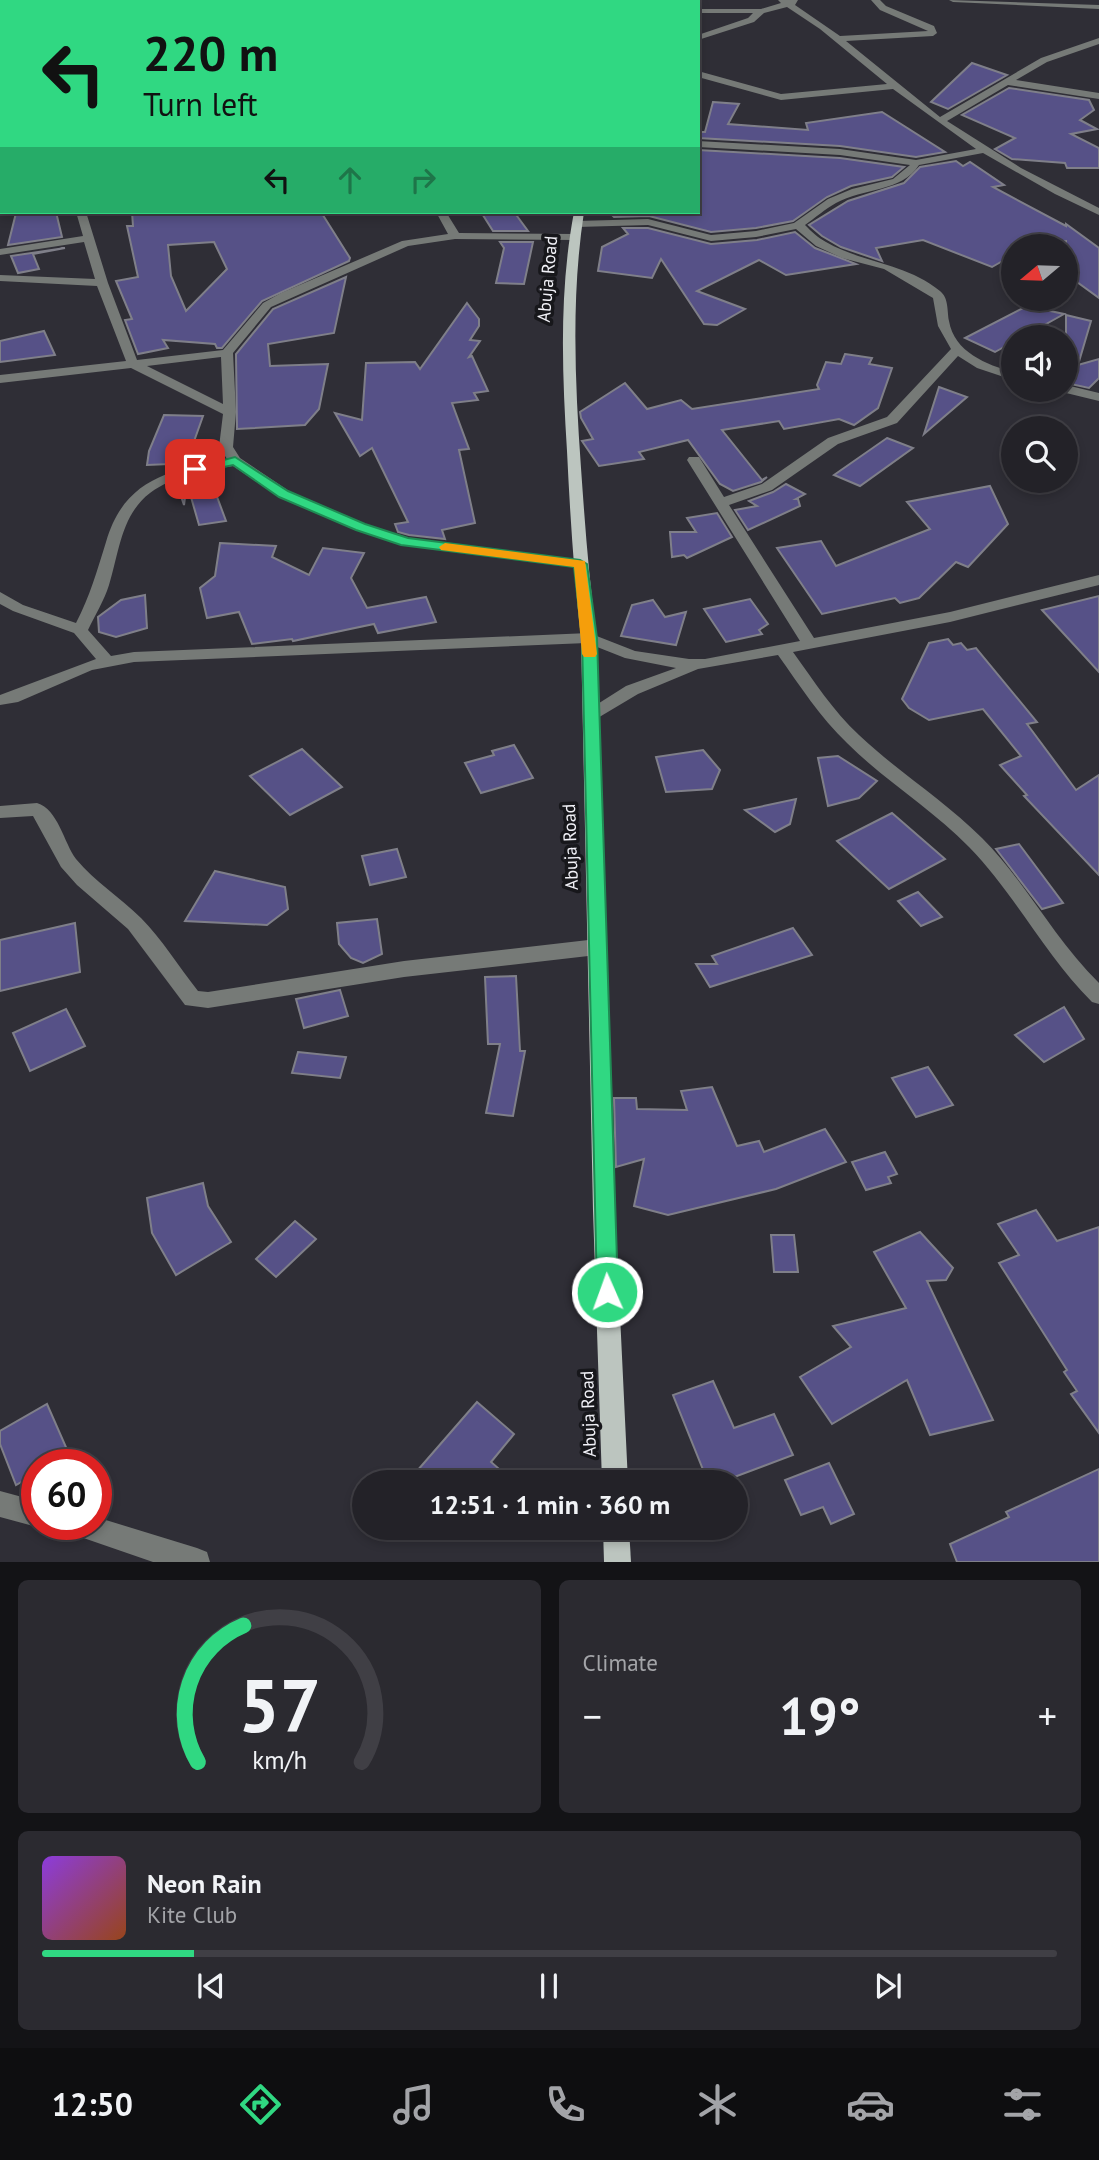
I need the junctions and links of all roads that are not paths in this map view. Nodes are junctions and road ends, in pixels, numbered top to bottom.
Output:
1 (802, 0) edge
2 (875, 0) edge
3 (953, 0) edge
4 (1092, 0) edge
5 (784, 2) edge
6 (1099, 5) edge
7 (700, 11) edge
8 (761, 11) junction
9 (700, 37) edge
10 (836, 39) junction
11 (1099, 41) edge
12 (700, 75) edge
13 (1008, 82) junction
14 (894, 86) junction
15 (1099, 96) edge
16 (940, 121) junction
17 (700, 144) edge
18 (985, 149) junction
19 (916, 163) junction
20 (1099, 212) edge
21 (82, 214) edge
22 (442, 214) edge
23 (577, 224) edge
24 (798, 225) junction
25 (455, 236) junction
26 (89, 238) junction
27 (0, 252) edge
28 (0, 278) edge
29 (102, 284) junction
30 (956, 350) junction
31 (227, 354) junction
32 (133, 364) junction
33 (1001, 371) edge
34 (0, 379) edge
35 (1078, 392) edge
36 (1099, 397) edge
37 (230, 412) junction
38 (694, 460) dead end
39 (235, 461) junction
40 (721, 503) junction
41 (580, 564) junction
42 (1099, 580) edge
43 (0, 597) edge
44 (80, 631) junction
45 (589, 638) junction
46 (810, 645) junction
47 (783, 650) junction
48 (107, 662) junction
49 (705, 664) junction
50 (0, 700) edge
51 (591, 716) junction
52 (0, 813) edge
53 (597, 947) junction
54 (1099, 996) edge
55 (615, 1470) edge
56 (0, 1504) edge
57 (21, 1510) edge
58 (112, 1535) edge
59 (617, 1540) edge
60 (197, 1562) edge
61 (618, 1562) edge

1 - 5 street
2 - 10 street
3 - 6 street
4 - 6 street
5 - 8 street
5 - 10 street
7 - 8 street
8 - 9 street
10 - 14 street
11 - 13 street
12 - 14 street
13 - 15 street
13 - 16 street
14 - 16 street
16 - 18 street
17 - 19 street
18 - 19 street
18 - 20 street
19 - 24 street
21 - 26 street
22 - 25 street
23 - 24 street
23 - 25 street
23 - 41 main road, Abuja Road
24 - 30 street
25 - 31 street
26 - 27 street
26 - 29 street
28 - 29 street
29 - 32 street
30 - 33 street
30 - 40 street
31 - 32 street
31 - 37 street
32 - 34 street
32 - 37 street
35 - 36 street
37 - 39 street
38 - 40 street
39 - 41 street
39 - 44 street
40 - 46 street
41 - 45 main road, Abuja Road
42 - 46 street
43 - 44 street
44 - 48 street
45 - 48 street
45 - 49 street
45 - 51 main road, Abuja Road
46 - 47 street
47 - 49 street
47 - 54 street
48 - 50 street
49 - 51 street
51 - 53 main road, Abuja Road
52 - 53 street
53 - 55 main road, Abuja Road
56 - 57 street
58 - 60 street
59 - 61 main road

